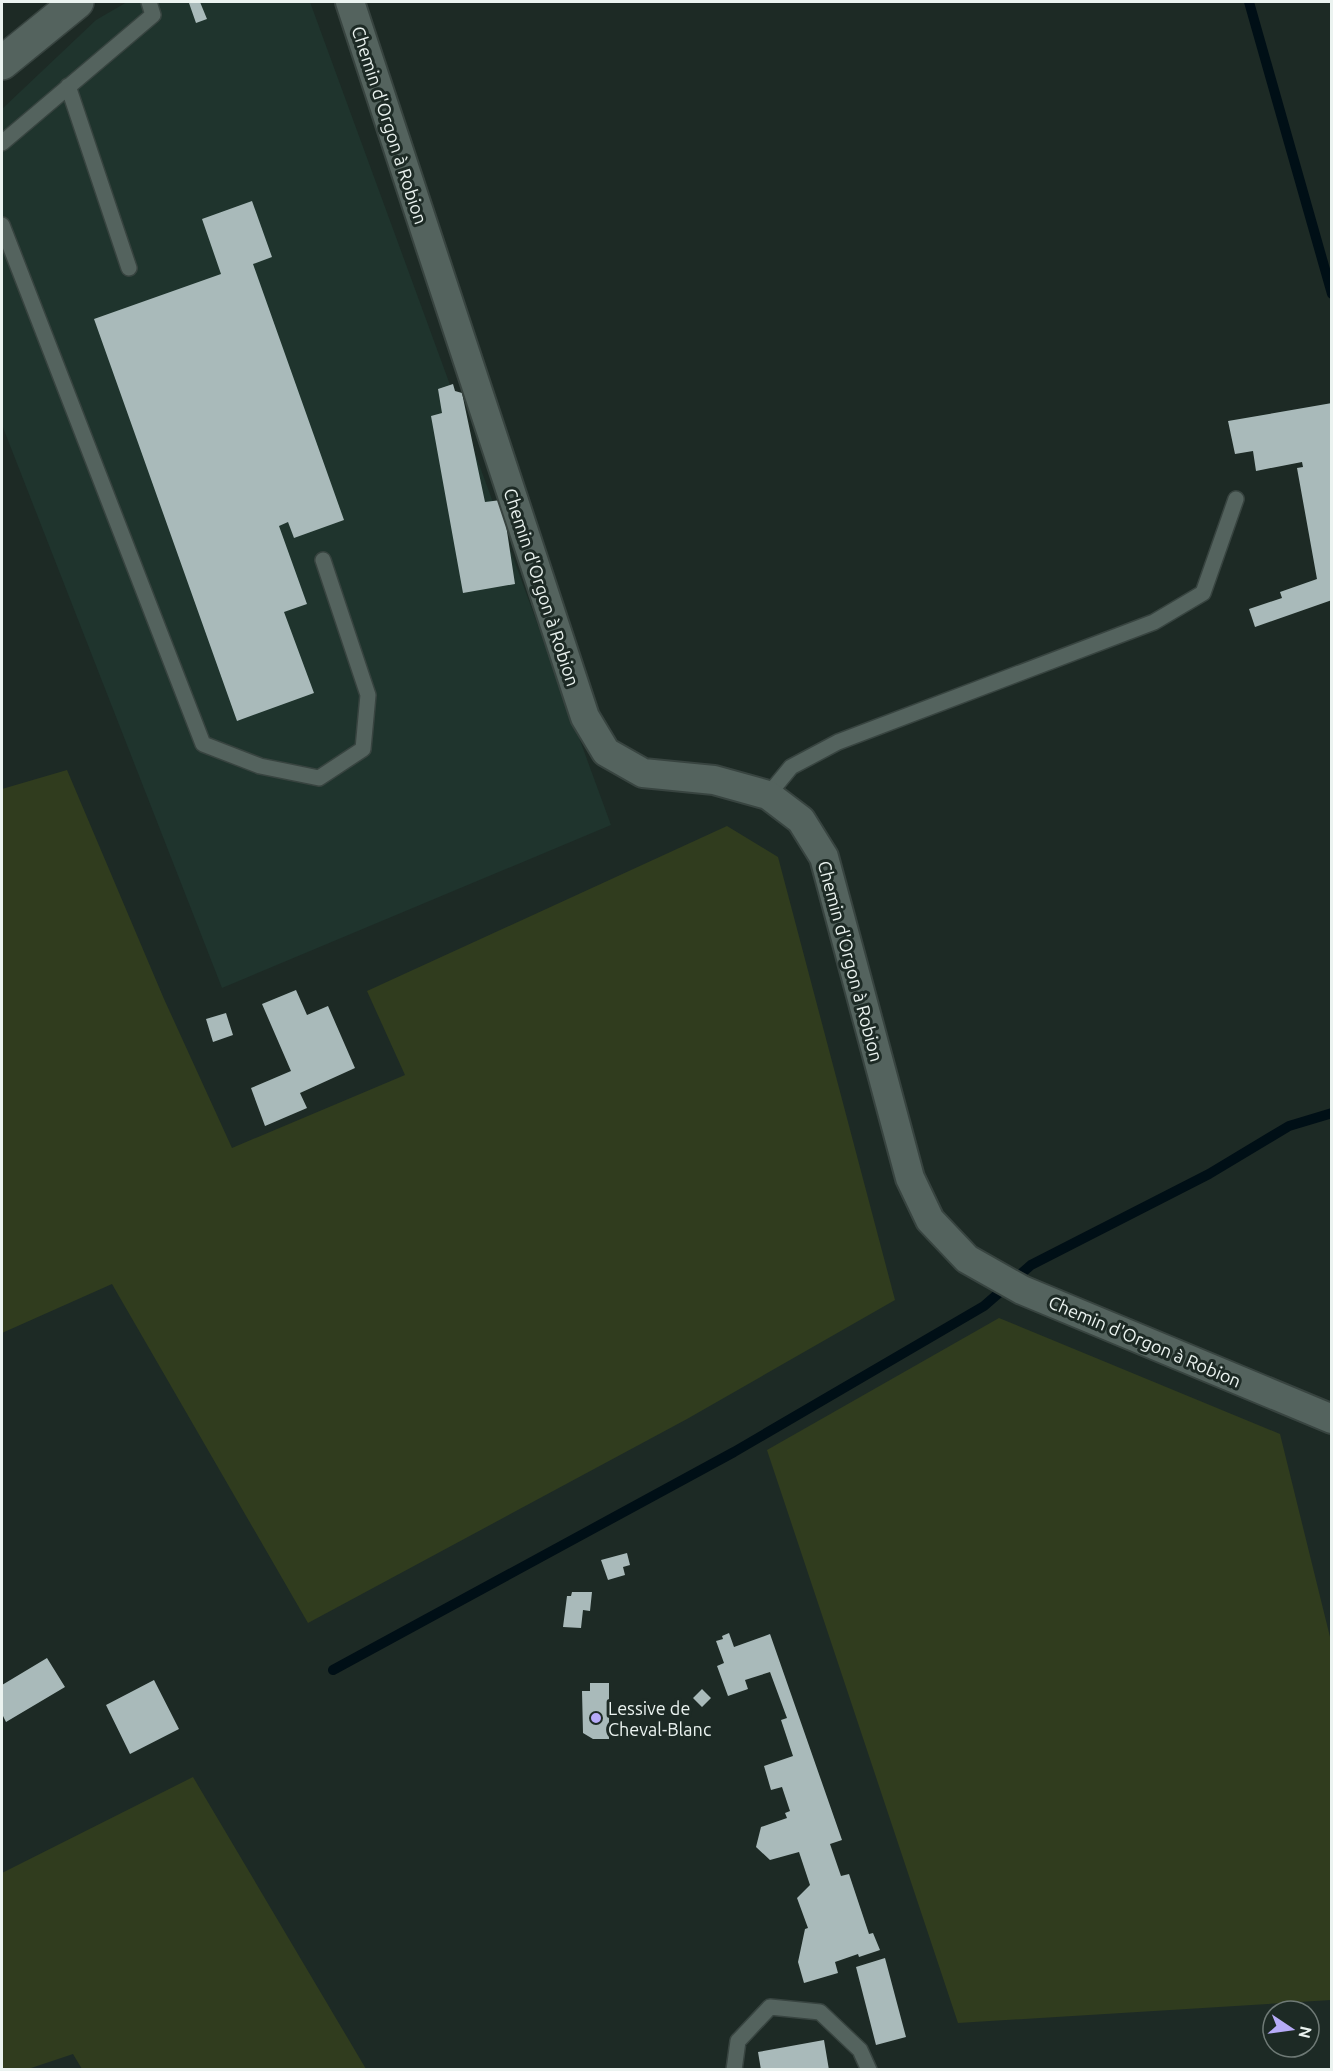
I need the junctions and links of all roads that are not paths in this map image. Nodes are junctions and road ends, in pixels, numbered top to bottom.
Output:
1 (77, 2) edge
2 (149, 2) edge
3 (350, 2) edge
4 (2, 63) edge
5 (68, 86) junction
6 (2, 143) edge
7 (2, 225) edge
8 (129, 268) dead end
9 (1236, 499) dead end
10 (323, 560) dead end
11 (768, 795) junction
12 (1332, 1419) edge
13 (734, 2070) edge
14 (869, 2070) edge

1 - 4 street
2 - 5 lane
3 - 11 street, Chemin d'Orgon à Robion
5 - 6 lane
5 - 8 lane
7 - 10 lane
9 - 11 lane
11 - 12 street, Chemin d'Orgon à Robion
13 - 14 lane

